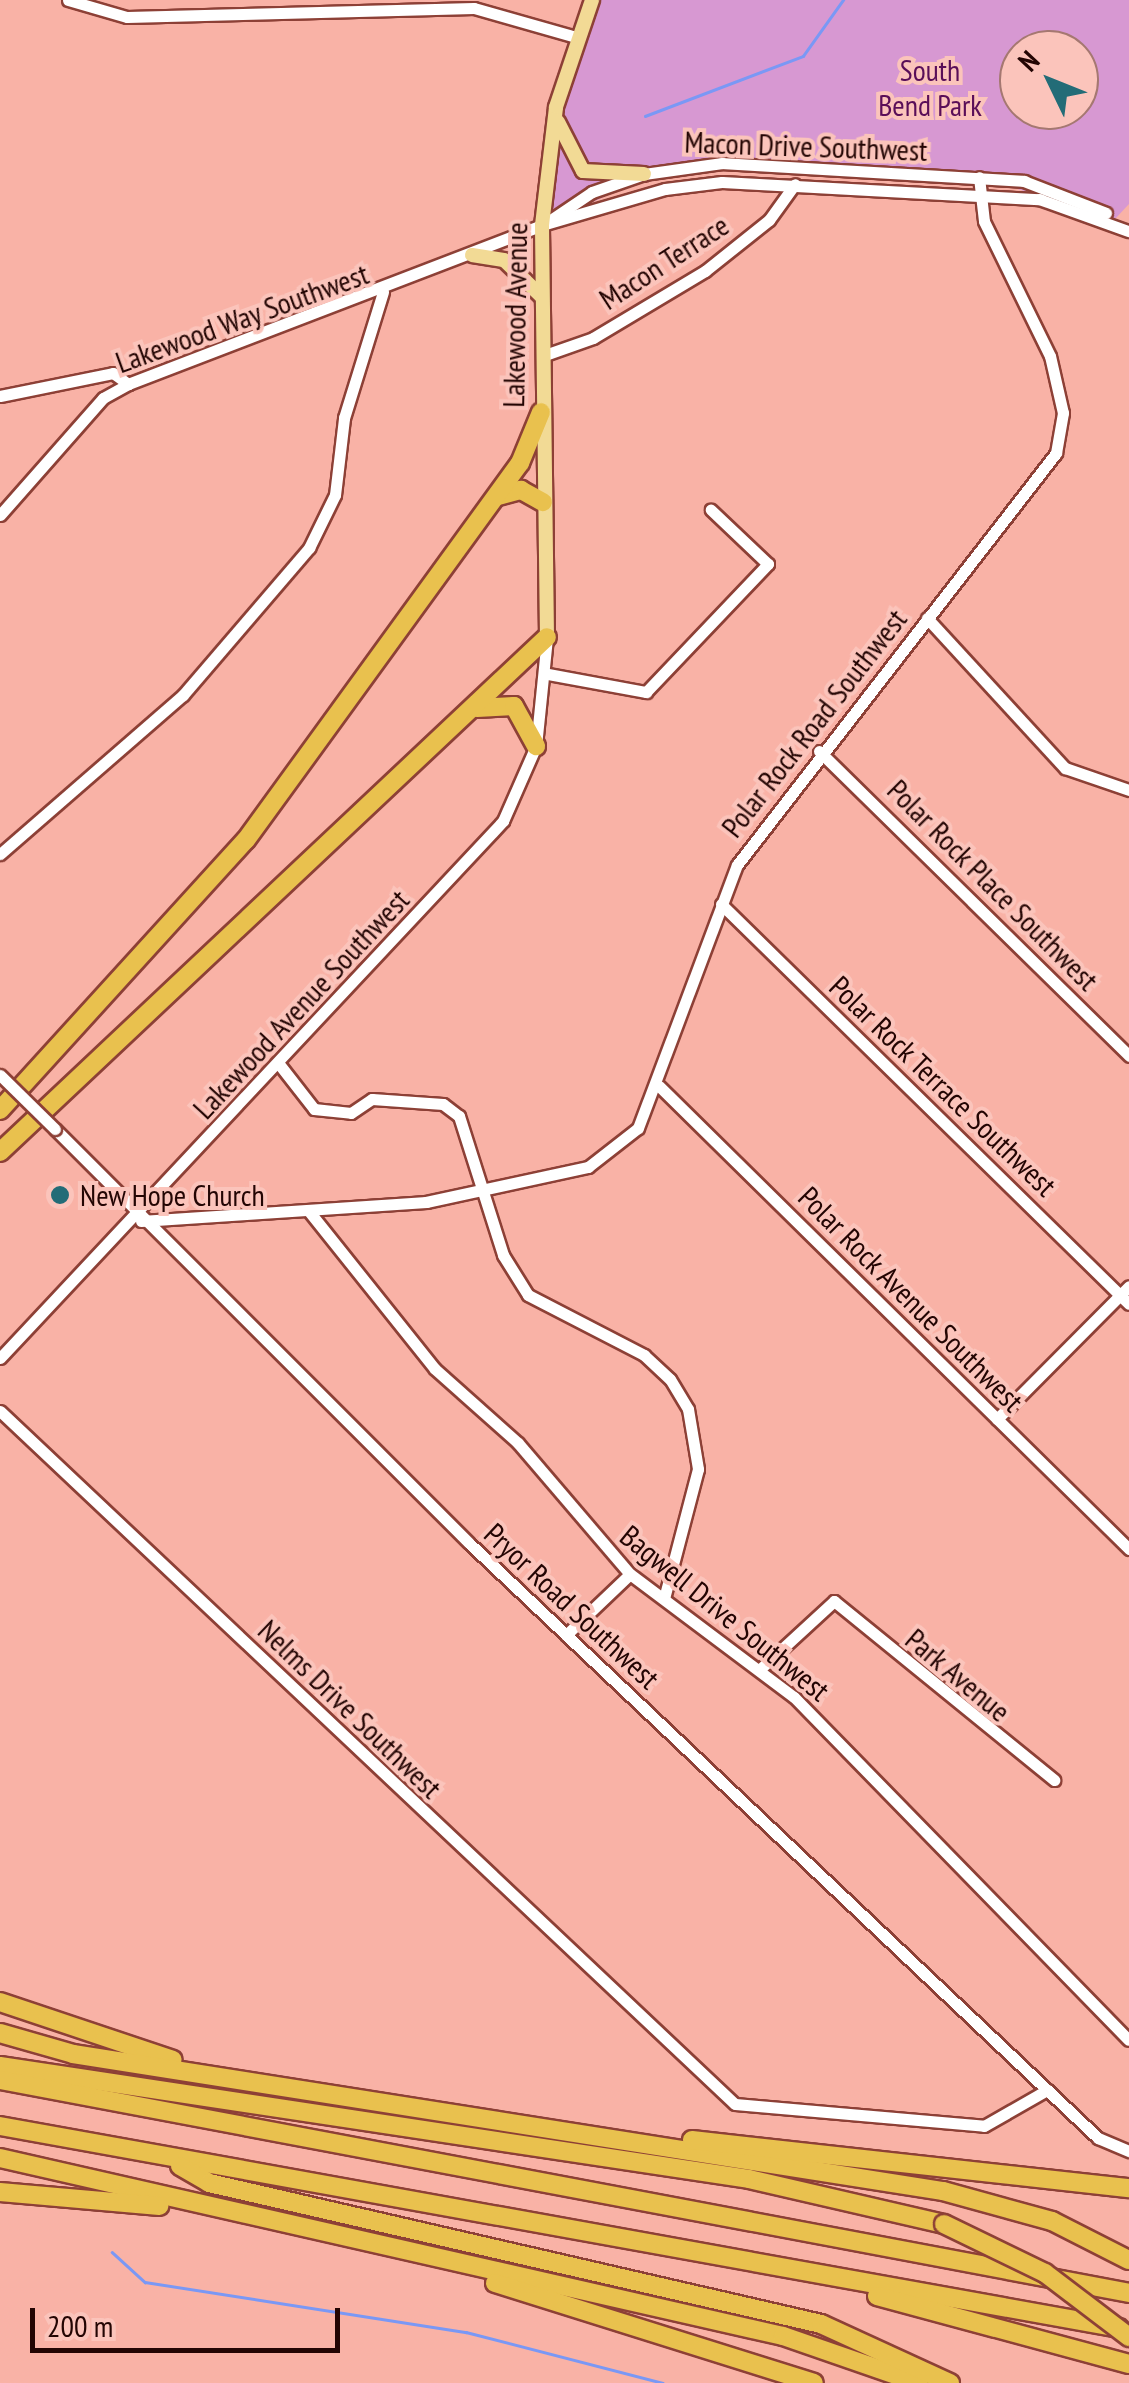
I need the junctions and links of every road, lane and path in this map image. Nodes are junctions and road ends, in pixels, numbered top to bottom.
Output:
1 (68, 0) edge
2 (592, 0) edge
3 (576, 38) junction
4 (556, 114) junction
5 (644, 174) junction
6 (979, 177) junction
7 (795, 184) junction
8 (979, 195) junction
9 (542, 225) junction
10 (1129, 231) edge
11 (472, 254) junction
12 (383, 292) junction
13 (542, 297) junction
14 (542, 356) junction
15 (128, 384) junction
16 (0, 396) edge
17 (541, 412) junction
18 (495, 498) junction
19 (543, 502) junction
20 (711, 510) dead end
21 (0, 514) edge
22 (927, 618) junction
23 (547, 637) junction
24 (548, 674) junction
25 (476, 708) junction
26 (536, 746) junction
27 (819, 751) junction
28 (1129, 790) edge
29 (0, 854) edge
30 (721, 904) junction
31 (1129, 1056) edge
32 (279, 1064) junction
33 (0, 1075) edge
34 (659, 1086) junction
35 (0, 1110) edge
36 (0, 1152) edge
37 (487, 1190) junction
38 (308, 1210) junction
39 (138, 1218) junction
40 (1126, 1295) edge
41 (0, 1358) edge
42 (0, 1411) edge
43 (998, 1419) junction
44 (1129, 1549) edge
45 (630, 1574) junction
46 (664, 1600) junction
47 (566, 1635) junction
48 (758, 1670) junction
49 (1054, 1780) dead end
50 (0, 2002) edge
51 (0, 2033) edge
52 (1129, 2040) edge
53 (0, 2066) edge
54 (0, 2080) edge
55 (266, 2083) junction
56 (1047, 2090) junction
57 (0, 2126) edge
58 (600, 2132) junction
59 (1129, 2151) edge
60 (0, 2158) edge
61 (171, 2160) junction
62 (1129, 2190) edge
63 (0, 2192) edge
64 (229, 2214) junction
65 (394, 2252) junction
66 (1125, 2257) edge
67 (790, 2271) junction
68 (1129, 2293) edge
69 (1129, 2334) edge
70 (1129, 2364) edge
71 (814, 2383) edge
72 (919, 2383) edge
73 (950, 2383) edge

1 - 3 street
2 - 3 main road, Lakewood Avenue
3 - 4 main road, Lakewood Avenue
4 - 5 main road
4 - 9 main road, Lakewood Avenue
5 - 6 street, Macon Drive Southwest
5 - 9 street, Macon Drive Southwest
6 - 8 street, Polar Rock Road Southwest
6 - 10 street, Macon Drive Southwest
7 - 8 street, Macon Drive Southwest
7 - 9 street, Macon Drive Southwest
7 - 14 street, Macon Terrace
8 - 10 street, Macon Drive Southwest
8 - 22 street, Polar Rock Road Southwest
9 - 11 street, Lakewood Way Southwest
9 - 13 main road, Lakewood Avenue
11 - 12 street, Lakewood Way Southwest
11 - 13 main road
12 - 15 street, Lakewood Way Southwest
12 - 29 street
13 - 14 main road, Lakewood Avenue
14 - 17 main road, Lakewood Avenue
15 - 16 street
15 - 21 street, Lakewood Way Southwest
17 - 18 highway
17 - 19 main road, Lakewood Avenue
18 - 19 highway
18 - 35 highway
19 - 23 main road, Lakewood Avenue
20 - 24 street
22 - 27 street, Polar Rock Road Southwest
22 - 28 street
23 - 24 street, Lakewood Avenue Southwest
23 - 25 highway
24 - 26 street, Lakewood Avenue Southwest
25 - 26 highway
25 - 36 highway
26 - 32 street, Lakewood Avenue Southwest
27 - 30 street, Polar Rock Road Southwest
27 - 31 street, Polar Rock Place Southwest
30 - 34 street, Polar Rock Road Southwest
30 - 40 street, Polar Rock Terrace Southwest
32 - 37 street
32 - 39 street, Lakewood Avenue Southwest
33 - 39 street, Pryor Road Southwest, bridge
34 - 37 street, Polar Rock Road Southwest
34 - 43 street, Polar Rock Avenue Southwest
37 - 38 street, Polar Rock Road Southwest
37 - 46 street
38 - 39 street, Polar Rock Road Southwest
38 - 45 street, Bagwell Drive Southwest
39 - 41 street, Lakewood Avenue Southwest
39 - 47 street, Pryor Road Southwest
40 - 43 street
42 - 56 street, Nelms Drive Southwest
43 - 44 street, Polar Rock Avenue Southwest
45 - 46 street, Bagwell Drive Southwest
45 - 47 street
46 - 48 street, Bagwell Drive Southwest
47 - 56 street, Pryor Road Southwest
48 - 49 street, Park Avenue
48 - 52 street, Bagwell Drive Southwest
50 - 55 highway
51 - 55 highway
53 - 69 highway, bridge
54 - 68 highway
55 - 58 highway
56 - 59 street, Pryor Road Southwest
57 - 61 highway
58 - 62 highway
58 - 66 highway
60 - 64 highway
61 - 67 highway
61 - 73 highway
63 - 64 highway
64 - 65 highway
65 - 71 highway
65 - 72 highway
67 - 69 highway
67 - 70 highway

